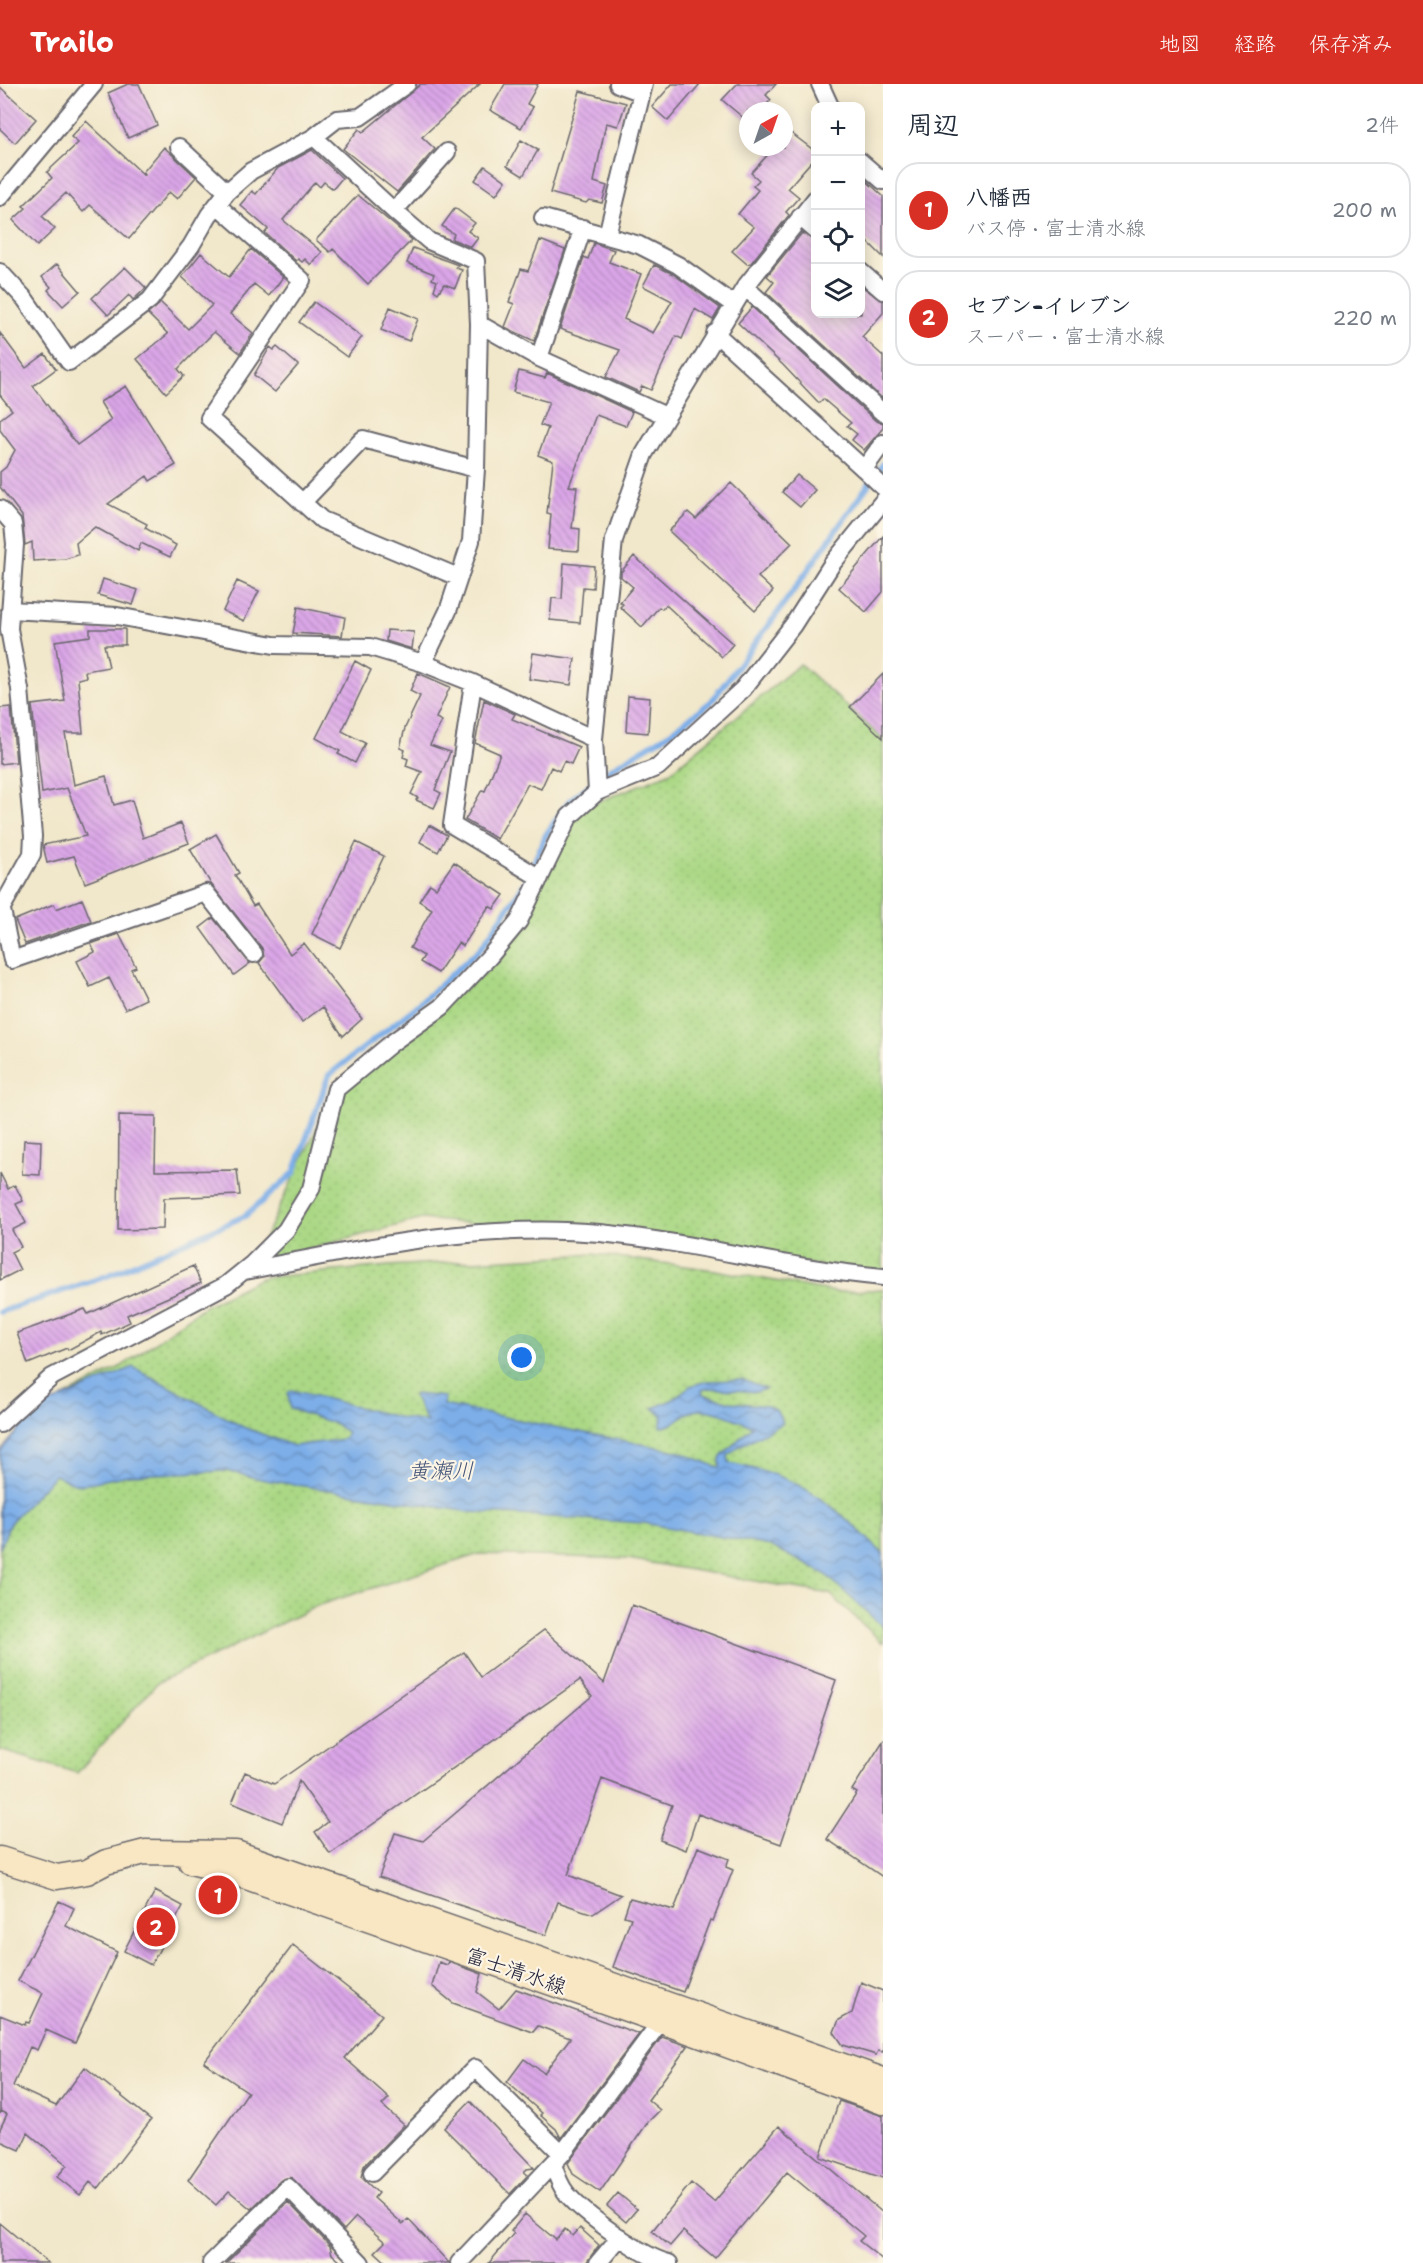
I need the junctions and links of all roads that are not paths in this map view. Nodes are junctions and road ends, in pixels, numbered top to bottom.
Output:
1 (94, 84) edge
2 (407, 84) edge
3 (618, 84) edge
4 (820, 84) edge
5 (642, 88) edge
6 (828, 102) edge
7 (314, 137) junction
8 (179, 147) dead end
9 (447, 152) dead end
10 (865, 165) edge
11 (883, 181) edge
12 (0, 197) edge
13 (222, 199) junction
14 (811, 204) edge
15 (394, 211) junction
16 (800, 217) junction
17 (543, 218) dead end
18 (811, 227) edge
19 (583, 228) junction
20 (607, 235) junction
21 (0, 272) edge
22 (865, 275) edge
23 (745, 287) junction
24 (883, 291) edge
25 (734, 305) junction
26 (479, 324) junction
27 (715, 333) junction
28 (538, 358) junction
29 (883, 413) edge
30 (666, 416) junction
31 (883, 443) edge
32 (476, 469) junction
33 (864, 470) junction
34 (883, 491) edge
35 (302, 503) junction
36 (0, 509) edge
37 (458, 577) junction
38 (10, 610) junction
39 (423, 663) junction
40 (473, 683) junction
41 (594, 740) junction
42 (597, 792) junction
43 (540, 878) junction
44 (1, 911) edge
45 (254, 954) dead end
46 (244, 1271) junction
47 (883, 1277) edge
48 (0, 1424) edge
49 (146, 1851) junction
50 (0, 1859) edge
51 (661, 2021) junction
52 (883, 2080) edge
53 (883, 2102) edge
54 (557, 2159) junction
55 (372, 2173) dead end
56 (620, 2237) junction
57 (211, 2263) edge
58 (361, 2263) edge
59 (459, 2263) edge
60 (598, 2263) edge
61 (669, 2263) edge

1 - 12 street
2 - 7 street
3 - 5 street
4 - 6 street
5 - 20 street
7 - 13 street
7 - 15 street
8 - 13 street
9 - 15 street
10 - 11 street
13 - 21 street
13 - 35 street
14 - 16 street
15 - 26 street
16 - 18 street
16 - 23 street
17 - 19 street
19 - 20 street
19 - 28 street
20 - 25 street
22 - 24 street
23 - 25 street
23 - 29 street
25 - 27 street
26 - 28 street
26 - 32 street
27 - 30 street
27 - 33 street
28 - 30 street
30 - 41 street
31 - 33 street
32 - 35 street
32 - 37 street
33 - 34 street
34 - 42 street
35 - 37 street
36 - 38 street
37 - 39 street
38 - 39 street
38 - 44 street
39 - 40 street
40 - 41 street
40 - 43 street
41 - 42 street
42 - 43 street
43 - 46 street
44 - 45 street
46 - 47 street
46 - 48 street
49 - 50 main road, 富士清水線
49 - 51 main road, 富士清水線
49 - 52 main road, 富士清水線
51 - 53 main road, 富士清水線
51 - 54 street
54 - 55 street
54 - 56 street
54 - 59 street
56 - 60 street
56 - 61 street
57 - 58 street

